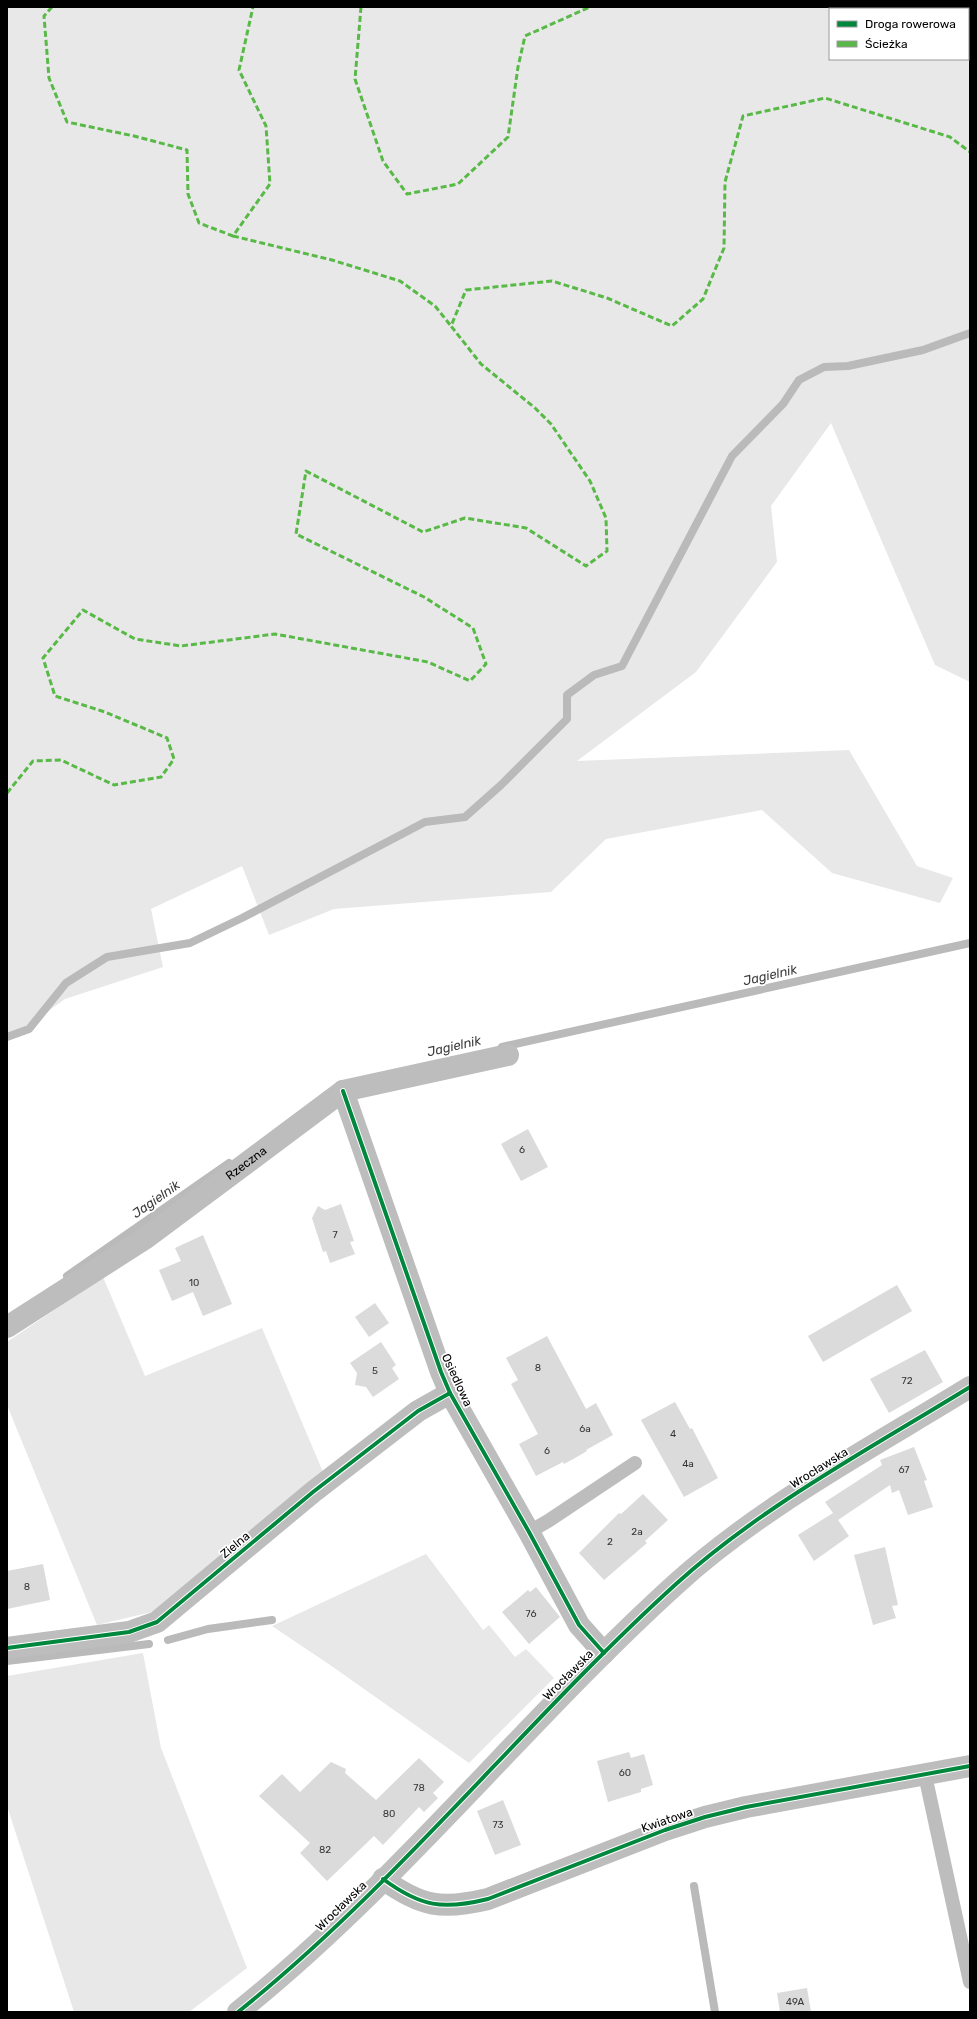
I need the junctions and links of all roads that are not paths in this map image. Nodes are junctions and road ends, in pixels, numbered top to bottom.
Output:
1 (508, 1055) dead end
2 (343, 1091) junction
3 (7, 1327) edge
4 (970, 1387) edge
5 (450, 1393) junction
6 (635, 1463) dead end
7 (529, 1532) junction
8 (7, 1648) edge
9 (604, 1653) junction
10 (970, 1766) edge
11 (925, 1775) junction
12 (383, 1879) junction
13 (970, 1982) edge
14 (238, 2012) edge

1 - 2 street, Rzeczna
2 - 3 street, Rzeczna
2 - 5 street, Osiedlowa
4 - 9 street, Wrocławska
5 - 7 street, Osiedlowa
5 - 8 street, Zielna
6 - 7 lane
7 - 9 street, Osiedlowa
9 - 12 street, Wrocławska
10 - 11 street, Kwiatowa
11 - 12 street, Kwiatowa
11 - 13 lane
12 - 14 street, Wrocławska

